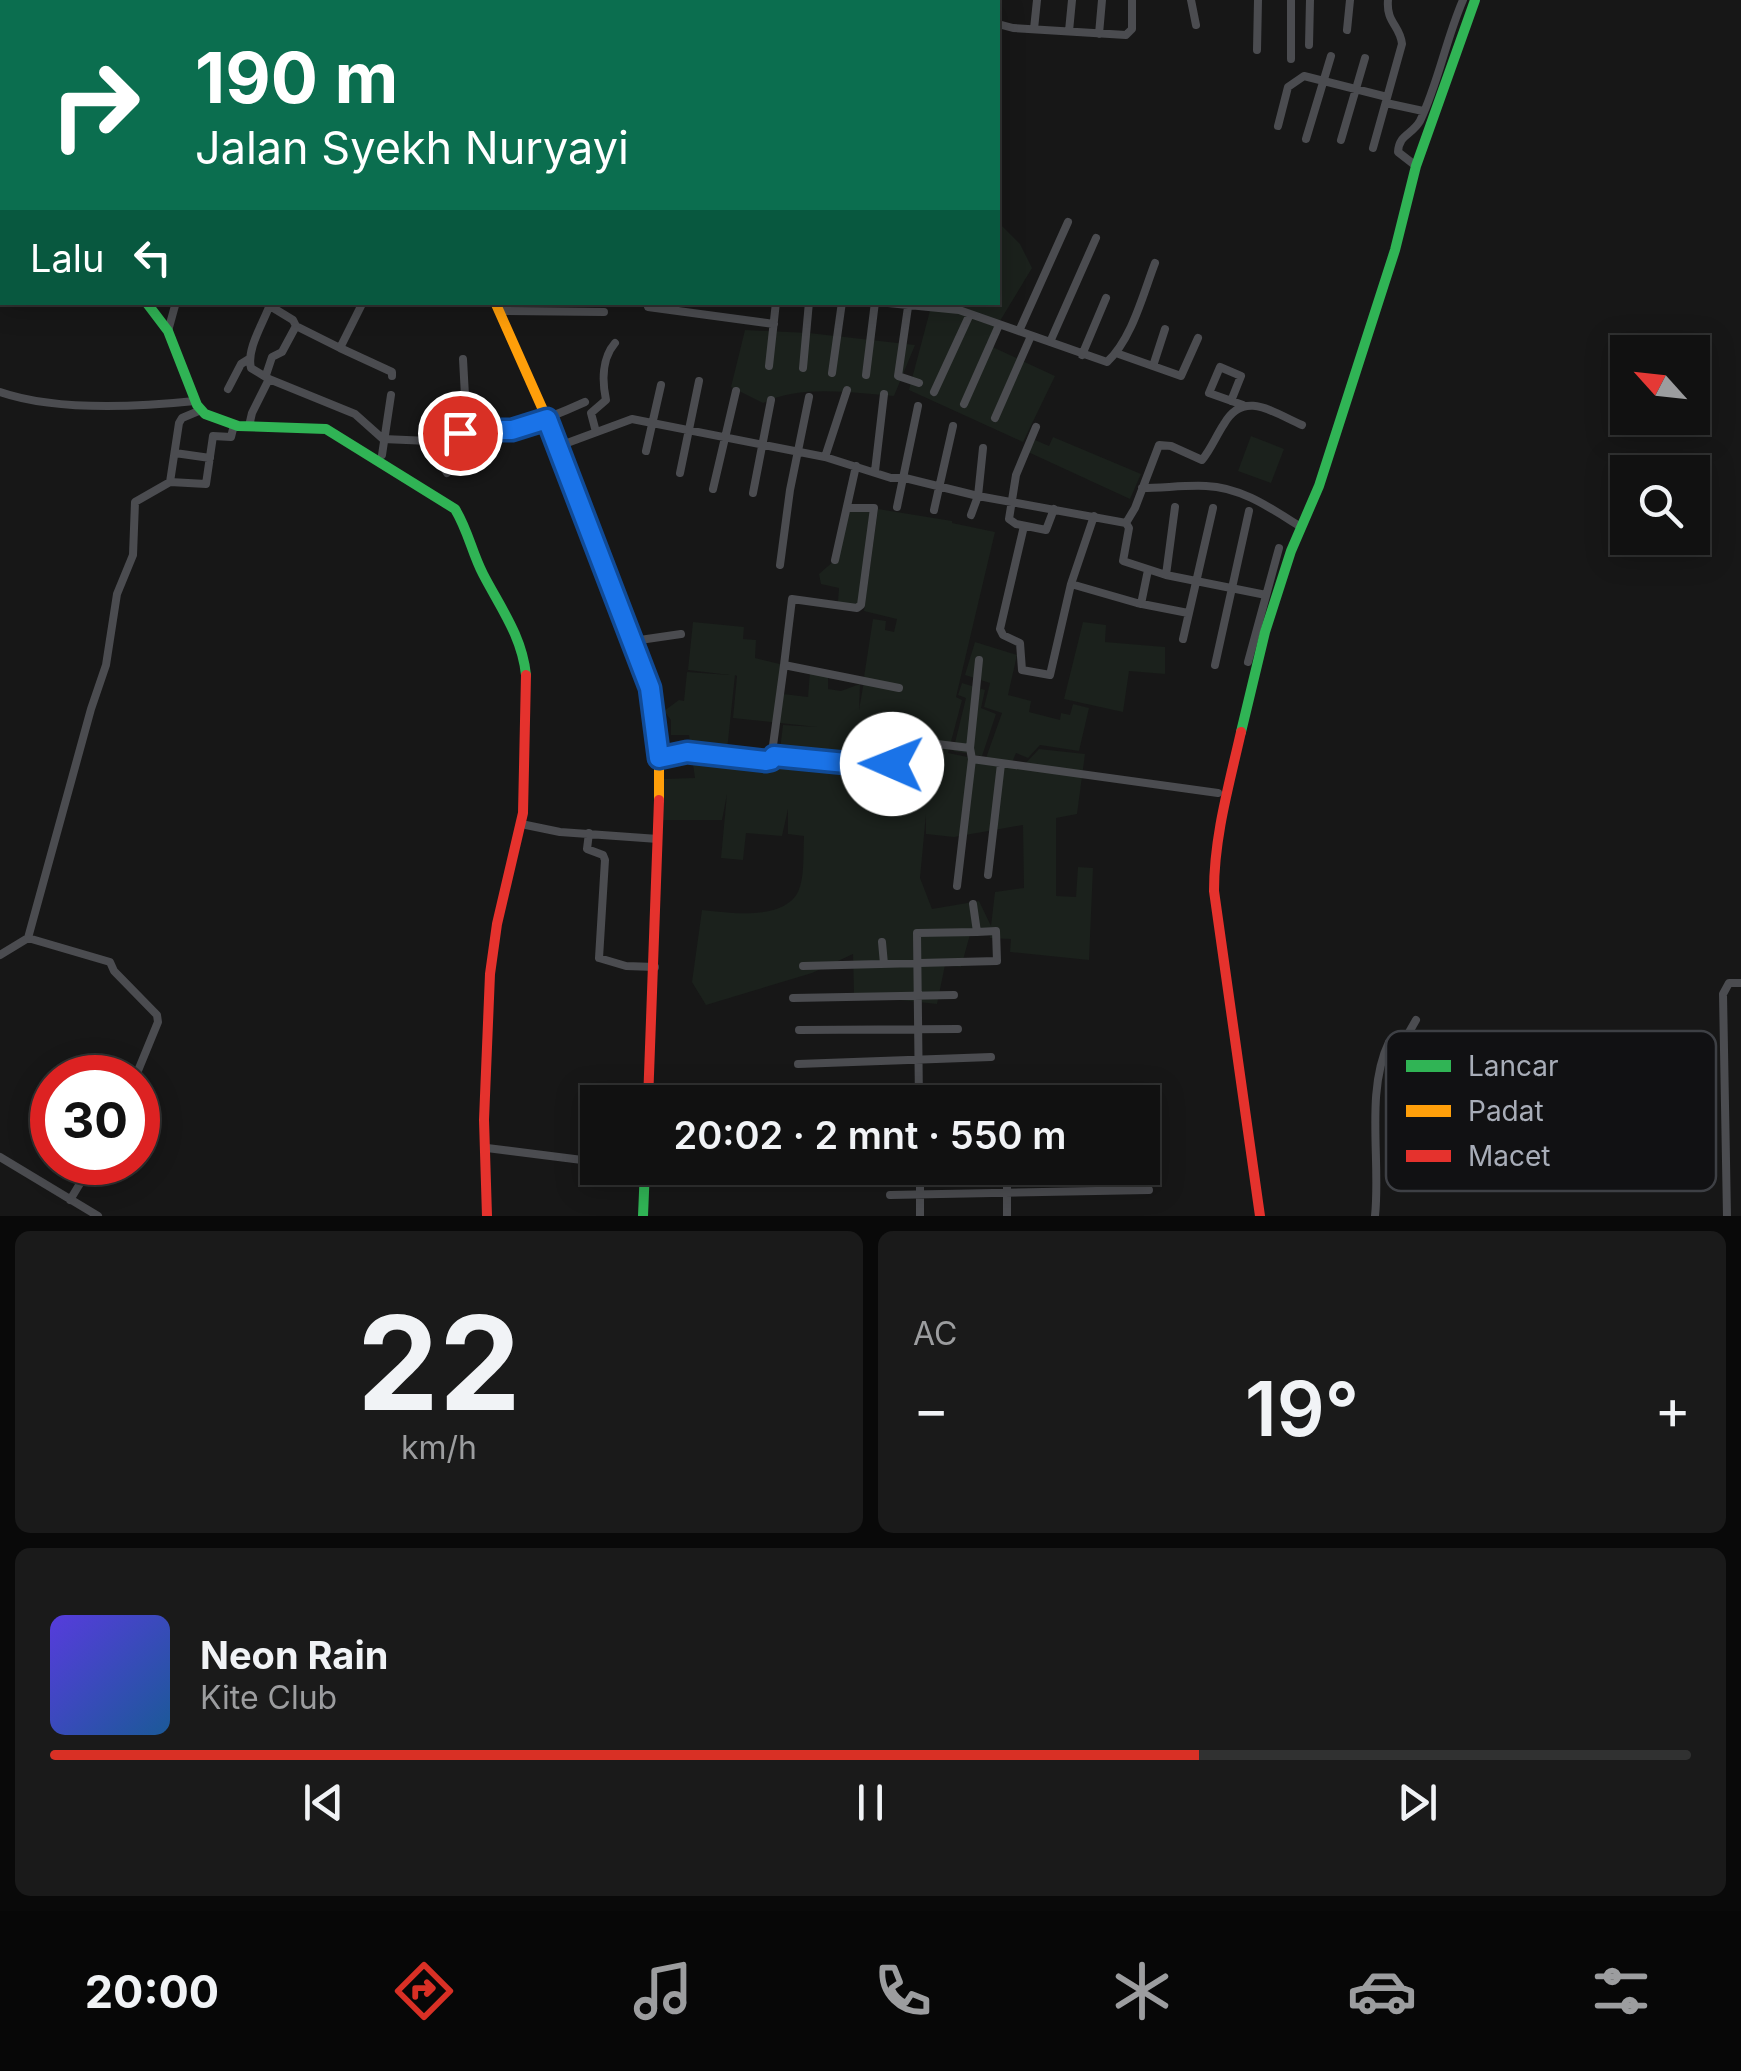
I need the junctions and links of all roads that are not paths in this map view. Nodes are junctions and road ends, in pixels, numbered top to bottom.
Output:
1 (1037, 0) edge
2 (1072, 0) edge
3 (1102, 0) edge
4 (1132, 0) edge
5 (1192, 0) edge
6 (1258, 0) edge
7 (1291, 0) edge
8 (1310, 0) edge
9 (1350, 0) edge
10 (1388, 0) edge
11 (1463, 0) edge
12 (1475, 0) edge
13 (1000, 24) edge
14 (1196, 26) dead end
15 (1034, 29) junction
16 (1347, 30) dead end
17 (1069, 31) junction
18 (1100, 34) junction
19 (1310, 45) dead end
20 (1257, 50) dead end
21 (1331, 56) dead end
22 (1365, 58) dead end
23 (1291, 59) dead end
24 (1324, 79) junction
25 (1356, 90) junction
26 (1387, 100) junction
27 (1423, 111) junction
28 (1278, 126) dead end
29 (1306, 139) dead end
30 (1341, 140) dead end
31 (1373, 148) dead end
32 (1416, 166) junction
33 (1068, 222) dead end
34 (1096, 238) dead end
35 (1155, 263) dead end
36 (1106, 298) dead end
37 (148, 305) edge
38 (175, 305) edge
39 (270, 305) edge
40 (271, 305) edge
41 (361, 305) edge
42 (648, 305) edge
43 (776, 305) edge
44 (810, 305) edge
45 (842, 305) edge
46 (877, 305) edge
47 (902, 305) edge
48 (934, 305) edge
49 (497, 307) edge
50 (604, 312) dead end
51 (970, 314) junction
52 (774, 324) junction
53 (999, 325) junction
54 (296, 326) junction
55 (1165, 329) dead end
56 (168, 331) junction
57 (1019, 331) junction
58 (1031, 336) junction
59 (1198, 338) dead end
60 (1050, 342) junction
61 (616, 343) dead end
62 (340, 348) junction
63 (1116, 353) junction
64 (1082, 355) junction
65 (463, 359) dead end
66 (249, 360) junction
67 (769, 366) dead end
68 (1153, 366) junction
69 (802, 368) dead end
70 (832, 373) dead end
71 (392, 376) dead end
72 (866, 376) dead end
73 (268, 377) junction
74 (698, 381) dead end
75 (919, 383) dead end
76 (661, 385) dead end
77 (228, 388) dead end
78 (847, 390) dead end
79 (736, 391) dead end
80 (0, 392) edge
81 (934, 392) dead end
82 (884, 394) dead end
83 (391, 395) dead end
84 (809, 398) dead end
85 (770, 400) dead end
86 (1231, 401) junction
87 (585, 402) dead end
88 (964, 404) dead end
89 (1243, 405) junction
90 (198, 406) junction
91 (918, 406) dead end
92 (995, 418) dead end
93 (547, 419) junction
94 (654, 422) junction
95 (234, 425) junction
96 (1302, 425) dead end
97 (250, 426) junction
98 (952, 426) dead end
99 (1036, 427) dead end
100 (689, 429) junction
101 (596, 432) junction
102 (726, 436) junction
103 (383, 439) junction
104 (457, 440) junction
105 (760, 445) junction
106 (559, 446) junction
107 (983, 448) dead end
108 (646, 451) dead end
109 (798, 452) junction
110 (175, 453) junction
111 (825, 457) junction
112 (210, 458) junction
113 (380, 460) junction
114 (856, 466) junction
115 (875, 471) junction
116 (447, 473) dead end
117 (680, 473) dead end
118 (906, 478) junction
119 (170, 482) junction
120 (941, 486) junction
121 (1142, 488) junction
122 (713, 489) dead end
123 (753, 493) dead end
124 (978, 496) junction
125 (1011, 502) junction
126 (897, 507) dead end
127 (1175, 507) dead end
128 (848, 508) junction
129 (1212, 508) dead end
130 (1054, 509) junction
131 (934, 510) dead end
132 (1248, 511) dead end
133 (971, 515) dead end
134 (1094, 516) junction
135 (1126, 523) junction
136 (1024, 526) junction
137 (1301, 527) junction
138 (1279, 548) dead end
139 (835, 560) dead end
140 (780, 565) dead end
141 (1148, 570) junction
142 (1166, 574) junction
143 (1196, 581) junction
144 (1071, 584) junction
145 (1233, 588) junction
146 (1266, 595) junction
147 (1141, 604) junction
148 (1188, 613) junction
149 (681, 634) dead end
150 (1183, 639) dead end
151 (633, 640) junction
152 (979, 660) dead end
153 (1248, 662) dead end
154 (784, 665) junction
155 (1215, 665) dead end
156 (899, 688) dead end
157 (970, 748) junction
158 (774, 756) junction
159 (659, 758) junction
160 (972, 759) junction
161 (1001, 764) junction
162 (1218, 793) dead end
163 (523, 825) junction
164 (589, 833) junction
165 (658, 839) junction
166 (988, 875) dead end
167 (956, 886) dead end
168 (973, 904) dead end
169 (977, 932) junction
170 (28, 938) junction
171 (882, 942) dead end
172 (0, 954) edge
173 (884, 964) junction
174 (917, 964) junction
175 (804, 966) dead end
176 (654, 967) junction
177 (1741, 983) edge
178 (917, 996) junction
179 (954, 996) dead end
180 (793, 998) dead end
181 (1416, 1020) dead end
182 (799, 1030) dead end
183 (918, 1030) junction
184 (958, 1030) dead end
185 (1410, 1031) edge
186 (1386, 1052) edge
187 (144, 1055) edge
188 (991, 1057) dead end
189 (918, 1062) junction
190 (798, 1064) dead end
191 (649, 1085) edge
192 (919, 1085) edge
193 (1741, 1124) edge
194 (1726, 1125) junction
195 (487, 1148) junction
196 (0, 1157) edge
197 (580, 1160) edge
198 (79, 1185) edge
199 (644, 1185) edge
200 (920, 1185) edge
201 (1007, 1185) edge
202 (1149, 1190) dead end
203 (920, 1194) junction
204 (1007, 1194) junction
205 (890, 1195) dead end
206 (70, 1200) junction
207 (98, 1216) edge
208 (487, 1216) edge
209 (643, 1216) edge
210 (920, 1216) edge
211 (1007, 1216) edge
212 (1260, 1216) edge
213 (1375, 1216) edge
214 (1727, 1216) edge

1 - 15 street
2 - 17 street
3 - 18 street
4 - 18 street
5 - 14 street
6 - 20 street
7 - 23 street
8 - 19 street
9 - 16 street
10 - 26 street
11 - 27 street
12 - 32 street
13 - 15 street
15 - 17 street
17 - 18 street
21 - 24 street
22 - 25 street
24 - 25 street
24 - 28 street
24 - 29 street
25 - 26 street
25 - 30 street
26 - 27 street
26 - 31 street
27 - 32 street
32 - 137 street
33 - 57 street
34 - 60 street
35 - 63 street
36 - 64 street
37 - 56 street
38 - 56 street
39 - 66 street
40 - 54 street
41 - 62 street
42 - 52 street
43 - 52 street
44 - 69 street
45 - 70 street
46 - 72 street
47 - 48 street
47 - 75 street
48 - 51 street
49 - 50 street
49 - 93 street
51 - 53 street
51 - 81 street
52 - 67 street
53 - 57 street
53 - 88 street
54 - 62 street
54 - 73 street
55 - 68 street
56 - 90 street
57 - 58 street
58 - 60 street
58 - 92 street
59 - 68 street
60 - 64 street
61 - 101 street
62 - 71 street
63 - 64 street
63 - 68 street
65 - 104 street
66 - 73 street
66 - 77 street
73 - 97 street
73 - 103 street
74 - 100 street
76 - 94 street
78 - 111 street
79 - 102 street
80 - 90 street
82 - 115 street
83 - 103 street
84 - 109 street
85 - 105 street
86 - 86 street
86 - 89 street
87 - 93 street
89 - 96 street
89 - 121 street
90 - 95 street
90 - 110 street
91 - 118 street
93 - 104 street
93 - 106 street
94 - 100 street
94 - 101 street
94 - 108 street
95 - 97 street
95 - 112 street
97 - 113 street
98 - 120 street
99 - 125 street
100 - 102 street
100 - 117 street
101 - 106 street
102 - 105 street
102 - 122 street
103 - 104 street
103 - 113 street
104 - 116 street
105 - 109 street
105 - 123 street
106 - 151 street
107 - 124 street
109 - 111 street
109 - 140 street
110 - 112 street
110 - 119 street
111 - 114 street
112 - 119 street
113 - 163 street
114 - 115 street
114 - 128 street
115 - 118 street
118 - 120 street
118 - 126 street
119 - 170 street
120 - 124 street
120 - 131 street
121 - 135 street
121 - 137 street
124 - 125 street
124 - 133 street
125 - 130 street
125 - 136 street
127 - 142 street
128 - 139 street
128 - 154 street
129 - 143 street
130 - 134 street
130 - 136 street
132 - 145 street
134 - 135 street
134 - 144 street
135 - 141 street
136 - 144 street
137 - 212 street
138 - 146 street
141 - 142 street
141 - 147 street
142 - 143 street
143 - 145 street
143 - 148 street
144 - 147 street
145 - 146 street
145 - 155 street
146 - 153 street
147 - 148 street
148 - 150 street
149 - 151 street
151 - 159 street
152 - 157 street
154 - 156 street
154 - 158 street
157 - 158 street
157 - 160 street
158 - 159 street
159 - 165 street
160 - 161 street
160 - 167 street
161 - 162 street
161 - 166 street
163 - 164 street
163 - 195 street
164 - 165 street
164 - 176 street
165 - 176 street
168 - 169 street
169 - 174 street
169 - 174 street
170 - 172 street
170 - 187 street
171 - 173 street
173 - 174 street
173 - 175 street
174 - 178 street
176 - 191 street
177 - 194 street
178 - 179 street
178 - 180 street
178 - 183 street
181 - 185 street
182 - 183 street
183 - 184 street
183 - 189 street
186 - 213 street
188 - 189 street
189 - 190 street
189 - 192 street
193 - 194 street
194 - 214 street
195 - 197 street
195 - 208 street
196 - 206 street
198 - 206 street
199 - 209 street
200 - 203 street
201 - 204 street
202 - 204 street
203 - 204 street
203 - 205 street
203 - 210 street
204 - 211 street
206 - 207 street

